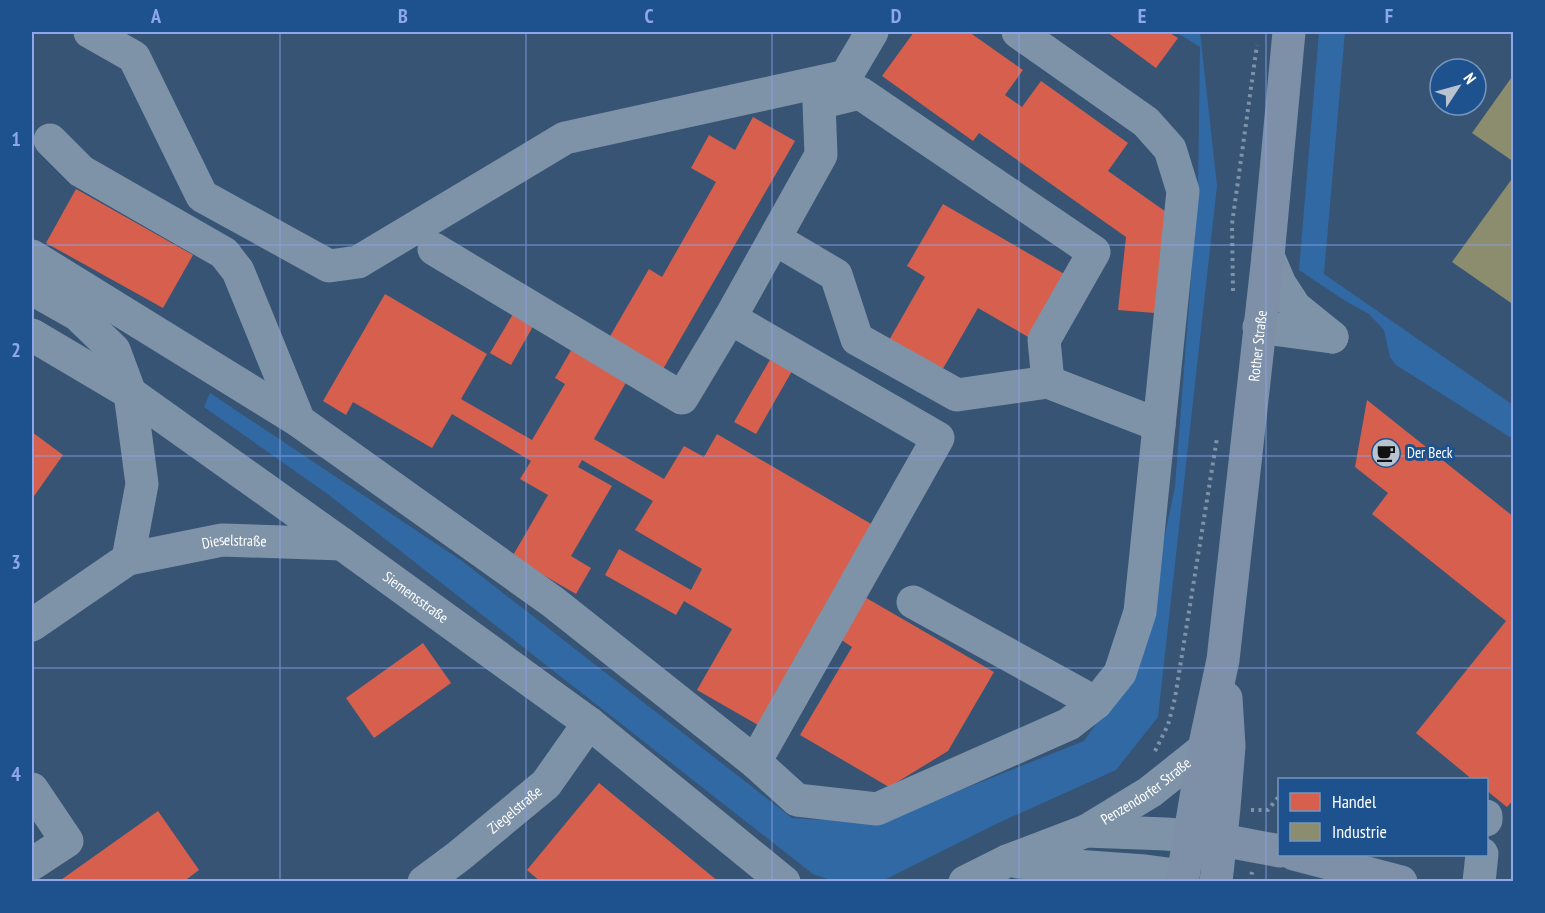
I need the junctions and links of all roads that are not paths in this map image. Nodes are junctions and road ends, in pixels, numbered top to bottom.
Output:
1 (90, 32) edge
2 (872, 32) edge
3 (1018, 32) edge
4 (1289, 32) edge
5 (41, 135) edge
6 (775, 239) junction
7 (434, 249) dead end
8 (32, 256) edge
9 (1268, 256) junction
10 (32, 289) edge
11 (334, 290) dead end
12 (730, 318) junction
13 (1259, 327) junction
14 (32, 335) edge
15 (1048, 382) junction
16 (130, 393) junction
17 (299, 421) junction
18 (1159, 425) junction
19 (342, 544) junction
20 (128, 559) junction
21 (913, 602) dead end
22 (32, 625) edge
23 (1223, 660) junction
24 (1096, 704) junction
25 (589, 723) junction
26 (1204, 749) junction
27 (755, 762) junction
28 (32, 789) edge
29 (1086, 831) junction
30 (1189, 836) junction
31 (1221, 840) junction
32 (1278, 851) edge
33 (1298, 856) edge
34 (1482, 856) edge
35 (1007, 861) junction
36 (32, 864) edge
37 (1182, 879) edge
38 (1221, 881) edge
39 (424, 882) edge
40 (784, 882) edge
41 (965, 882) edge
42 (1400, 882) edge
43 (1479, 882) edge

1 - 2 street
3 - 18 street
4 - 9 main road, Rother Straße
5 - 11 street
5 - 17 street
6 - 12 street
6 - 15 street
6 - 15 street
7 - 12 street
8 - 17 street
9 - 13 main road, Rother Straße
9 - 13 street
10 - 16 street
12 - 27 street
13 - 23 main road, Rother Straße
14 - 16 street, Siemensstraße
15 - 18 street
16 - 19 street, Siemensstraße
16 - 20 street
17 - 27 street
18 - 24 street
19 - 20 street, Dieselstraße
19 - 25 street, Siemensstraße
20 - 22 street, Dieselstraße
21 - 24 street
23 - 26 main road, Rother Straße
23 - 31 main road, Rother Straße
24 - 27 street
25 - 39 street, Ziegelstraße
25 - 40 street, Siemensstraße
26 - 29 street, Penzendorfer Straße
26 - 30 main road, Rother Straße
28 - 36 street
29 - 30 street, Penzendorfer Straße
29 - 35 street, Penzendorfer Straße
30 - 31 main road
30 - 37 main road, Rother Straße
31 - 32 main road
31 - 38 main road, Rother Straße
33 - 42 main road
34 - 43 street
35 - 37 street
35 - 41 street, Penzendorfer Straße
37 - 38 main road

